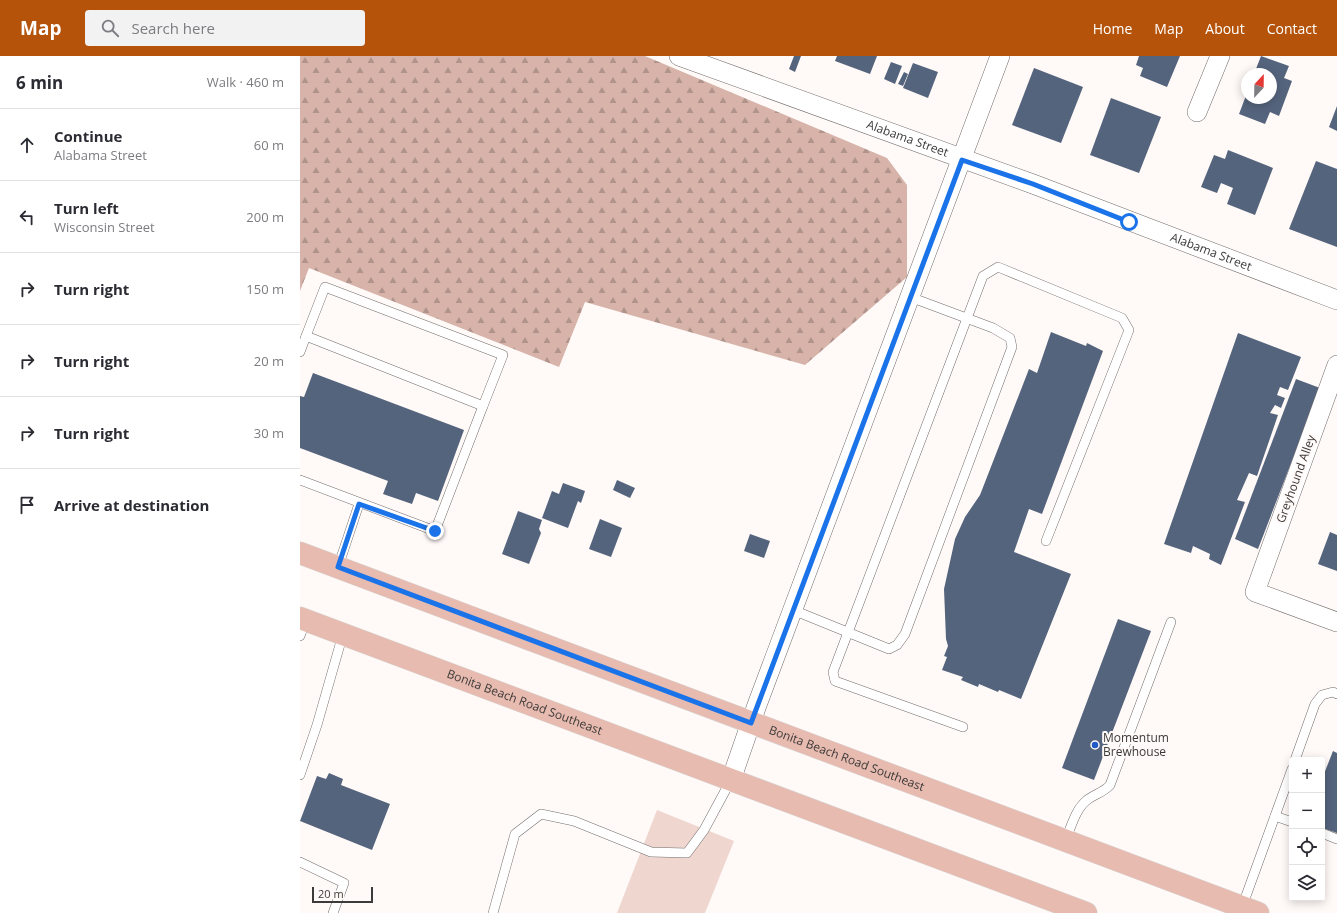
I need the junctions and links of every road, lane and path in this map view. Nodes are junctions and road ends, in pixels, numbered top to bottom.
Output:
1 (679, 56) edge
2 (1000, 56) edge
3 (1220, 56) edge
4 (1197, 112) dead end
5 (962, 160) junction
6 (910, 297) junction
7 (1337, 300) edge
8 (968, 319) junction
9 (306, 336) junction
10 (300, 352) edge
11 (1336, 371) edge
12 (483, 406) junction
13 (300, 480) edge
14 (359, 504) junction
15 (1046, 541) dead end
16 (300, 553) edge
17 (338, 567) junction
18 (793, 610) junction
19 (1171, 622) dead end
20 (1337, 622) edge
21 (302, 625) edge
22 (847, 632) junction
23 (343, 634) junction
24 (1337, 694) edge
25 (751, 723) junction
26 (963, 727) dead end
27 (1296, 757) edge
28 (300, 775) edge
29 (1289, 777) edge
30 (731, 780) junction
31 (1275, 816) junction
32 (1289, 821) edge
33 (1325, 834) edge
34 (1337, 839) edge
35 (1066, 841) junction
36 (300, 862) edge
37 (1250, 910) edge
38 (333, 913) edge
39 (493, 913) edge
40 (1086, 913) edge

1 - 5 street, Alabama Street
2 - 5 street
3 - 4 street
5 - 6 street
5 - 7 street, Alabama Street
6 - 8 lane
6 - 18 street
8 - 15 lane
8 - 22 lane
8 - 22 lane
9 - 10 lane
9 - 12 lane
9 - 12 lane
11 - 20 street, Greyhound Alley
12 - 14 lane
13 - 14 lane
14 - 17 lane
16 - 17 main road, Bonita Beach Road Southeast
17 - 25 main road, Bonita Beach Road Southeast
18 - 22 lane
18 - 25 street
19 - 35 lane
21 - 23 main road, Bonita Beach Road Southeast
22 - 26 lane
23 - 28 lane
23 - 30 main road, Bonita Beach Road Southeast
24 - 27 lane
25 - 30 street
25 - 35 main road, Bonita Beach Road Southeast
29 - 31 lane
30 - 39 lane
30 - 40 main road, Bonita Beach Road Southeast
31 - 32 lane
31 - 37 lane
33 - 34 lane
35 - 37 main road, Bonita Beach Road Southeast
36 - 38 lane

